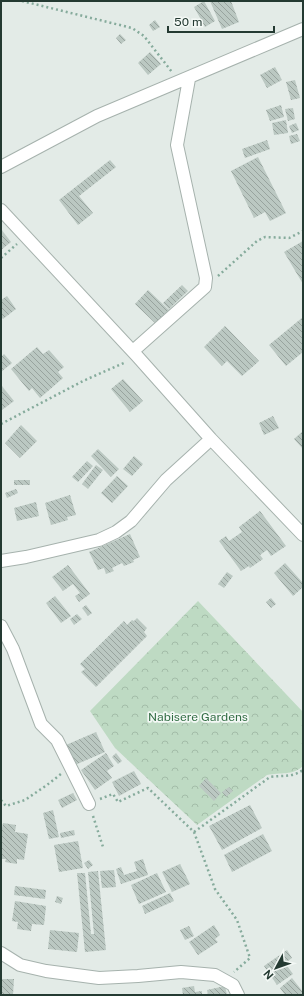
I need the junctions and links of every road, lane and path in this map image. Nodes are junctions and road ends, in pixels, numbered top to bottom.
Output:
1 (22, 1) edge
2 (303, 29) edge
3 (184, 80) junction
4 (1, 167) edge
5 (1, 210) edge
6 (303, 230) edge
7 (26, 237) junction
8 (1, 258) edge
9 (205, 287) junction
10 (135, 354) junction
11 (1, 424) edge
12 (211, 439) junction
13 (303, 535) edge
14 (1, 561) edge
15 (1, 626) edge
16 (70, 766) junction
17 (303, 770) edge
18 (1, 800) edge
19 (89, 804) junction
20 (194, 832) junction
21 (103, 847) dead end
22 (1, 953) edge
23 (225, 981) junction
24 (238, 995) edge

1 - 3 path
2 - 3 street
3 - 4 street
3 - 9 street
5 - 7 street
6 - 9 path
7 - 8 path
7 - 10 street
9 - 10 street
10 - 11 path
10 - 12 street
12 - 13 street
12 - 14 street
15 - 16 street
16 - 18 path
16 - 19 street
17 - 20 path
19 - 20 path
19 - 21 path
20 - 23 path
22 - 23 street
23 - 24 street

